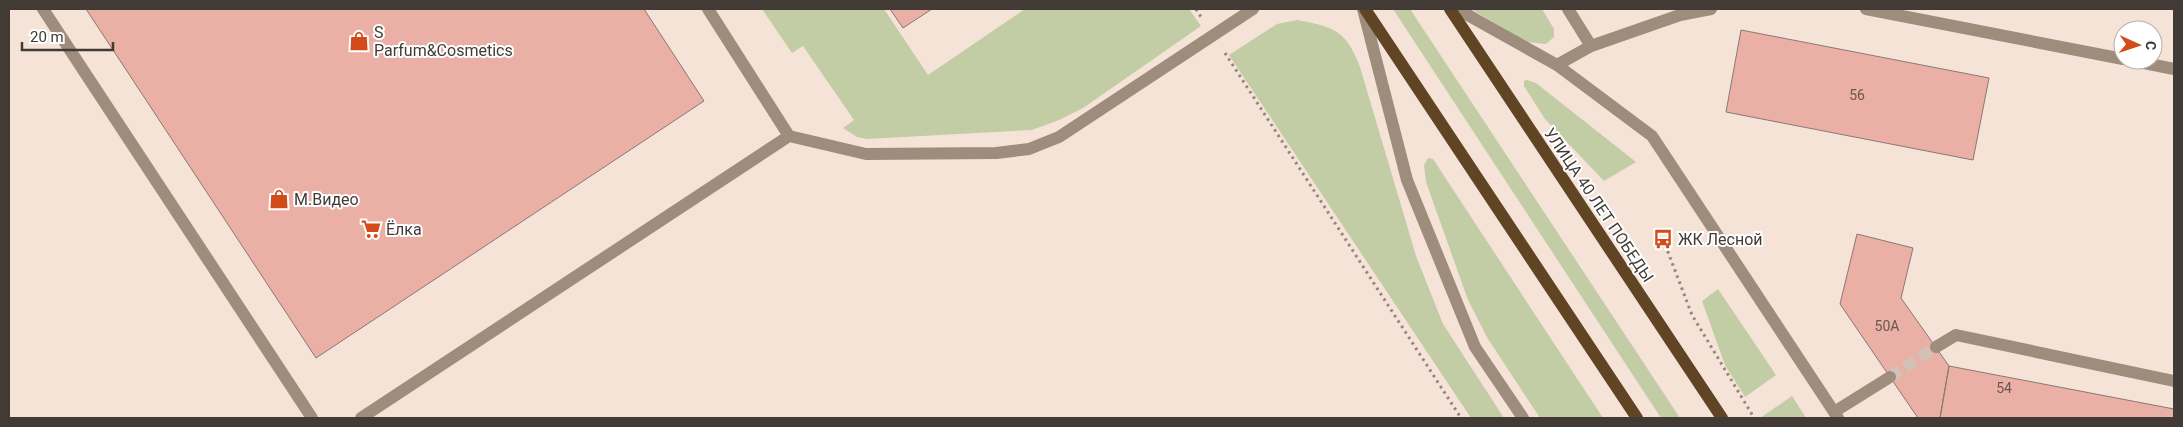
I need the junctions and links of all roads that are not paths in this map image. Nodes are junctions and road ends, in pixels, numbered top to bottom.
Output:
1 (43, 9) edge
2 (708, 9) edge
3 (1253, 9) edge
4 (1364, 9) edge
5 (1450, 9) edge
6 (1457, 9) edge
7 (1568, 9) edge
8 (1712, 9) edge
9 (1866, 9) edge
10 (1591, 46) junction
11 (2113, 57) edge
12 (1557, 66) junction
13 (789, 136) junction
14 (1936, 347) tunnel mouth
15 (1890, 377) tunnel mouth
16 (2174, 381) edge
17 (1836, 415) edge
18 (312, 418) edge
19 (362, 418) edge
20 (1523, 418) edge
21 (1637, 418) edge
22 (1722, 418) edge

1 - 18 street
2 - 13 street
3 - 13 street
4 - 20 street
4 - 21 main road
5 - 22 main road, УЛИЦА 40 ЛЕТ ПОБЕДЫ
6 - 12 street
7 - 10 street
8 - 10 street
9 - 11 street
10 - 12 street
12 - 17 street
13 - 19 street
14 - 16 street
15 - 17 street

